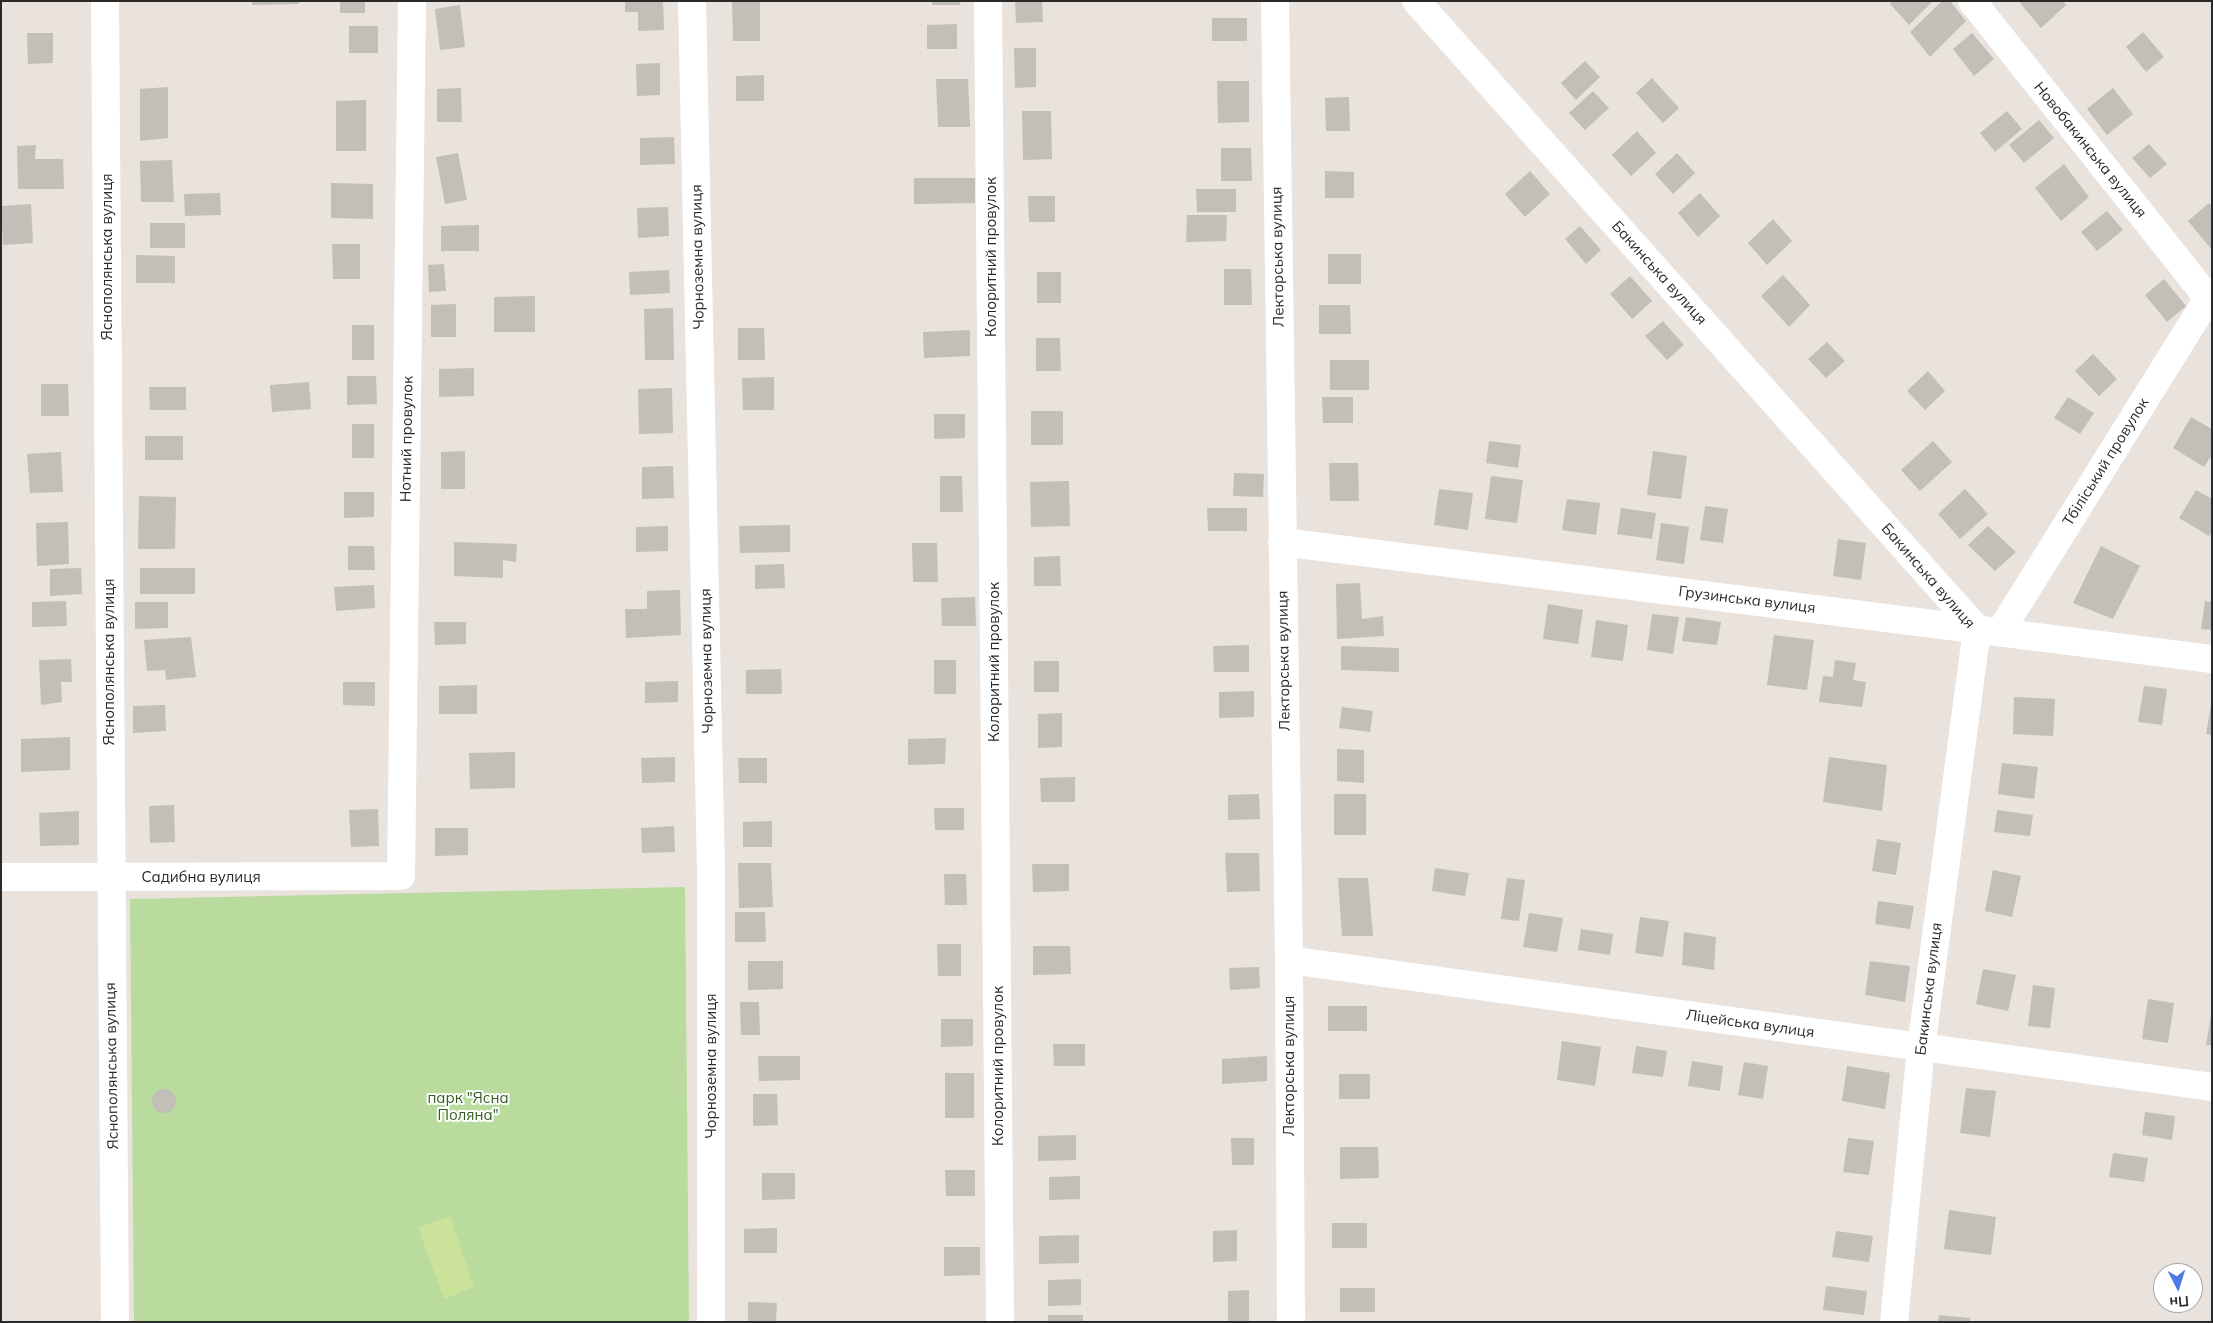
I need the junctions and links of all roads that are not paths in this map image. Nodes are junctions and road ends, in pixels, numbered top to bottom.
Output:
1 (105, 1) edge
2 (412, 1) edge
3 (692, 1) edge
4 (988, 1) edge
5 (1275, 1) edge
6 (1416, 1) edge
7 (1972, 1) edge
8 (2210, 295) edge
9 (1282, 542) junction
10 (1988, 631) junction
11 (2212, 659) edge
12 (401, 876) joint
13 (1, 877) edge
14 (110, 877) junction
15 (1289, 960) junction
16 (1921, 1048) junction
17 (2212, 1088) edge
18 (115, 1322) edge
19 (711, 1322) edge
20 (1000, 1322) edge
21 (1291, 1322) edge
22 (1894, 1322) edge

1 - 14 street, Яснополянська вулиця
2 - 12 street, Нотний провулок
3 - 19 street, Чорноземна вулиця
4 - 20 street, Колоритний провулок
5 - 9 street, Лекторська вулиця
6 - 10 street, Бакинська вулиця
7 - 8 street, Новобакинська вулиця
8 - 10 street, Тбіліський провулок
9 - 10 street, Грузинська вулиця
9 - 15 street, Лекторська вулиця
10 - 11 street, Грузинська вулиця
10 - 16 street, Бакинська вулиця
12 - 14 street, Садибна вулиця
13 - 14 street, Садибна вулиця
14 - 18 street, Яснополянська вулиця
15 - 16 street, Ліцейська вулиця
15 - 21 street, Лекторська вулиця
16 - 17 street, Ліцейська вулиця
16 - 22 street, Бакинська вулиця

